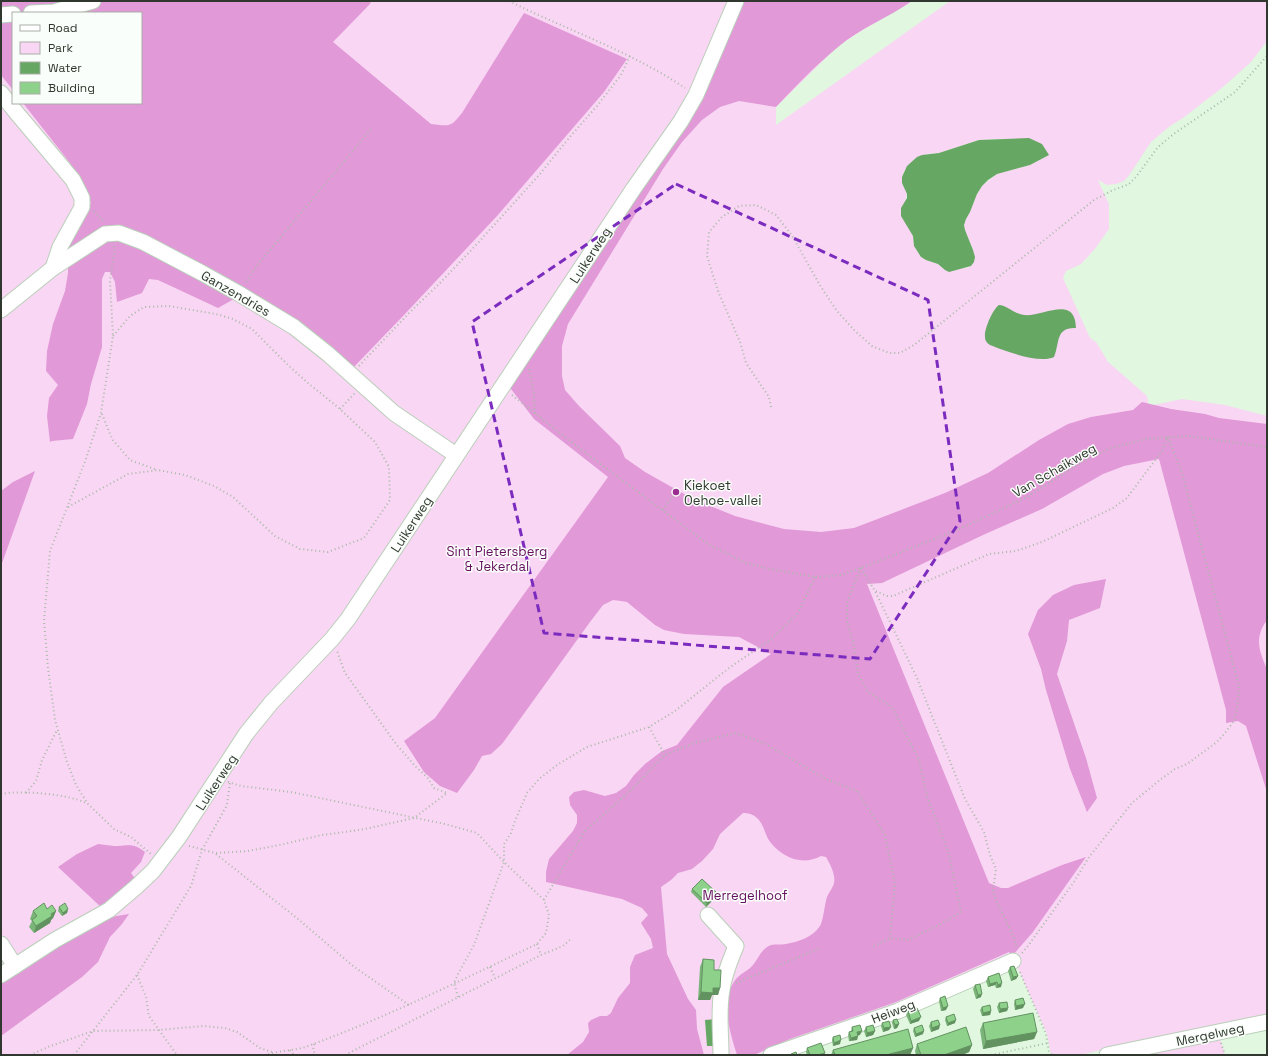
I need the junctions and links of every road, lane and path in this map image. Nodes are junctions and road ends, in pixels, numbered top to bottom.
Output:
1 (93, 1) edge
2 (509, 1) edge
3 (736, 1) edge
4 (54, 12) edge
5 (12, 14) edge
6 (1, 15) edge
7 (630, 56) junction
8 (1267, 56) edge
9 (1, 93) edge
10 (696, 95) junction
11 (372, 128) dead end
12 (82, 198) junction
13 (114, 233) junction
14 (53, 268) junction
15 (238, 293) junction
16 (1, 310) edge
17 (113, 336) junction
18 (526, 352) junction
19 (351, 374) junction
20 (363, 385) junction
21 (502, 387) junction
22 (771, 406) dead end
23 (340, 409) junction
24 (101, 413) junction
25 (536, 414) junction
26 (1168, 437) junction
27 (1267, 447) edge
28 (456, 455) junction
29 (158, 470) junction
30 (673, 496) dead end
31 (68, 507) junction
32 (663, 510) junction
33 (861, 568) junction
34 (815, 577) junction
35 (875, 590) junction
36 (332, 640) junction
37 (649, 728) junction
38 (57, 729) junction
39 (665, 755) junction
40 (26, 793) junction
41 (1, 794) edge
42 (88, 804) junction
43 (414, 818) junction
44 (202, 850) junction
45 (215, 853) junction
46 (161, 862) junction
47 (504, 862) junction
48 (544, 900) junction
49 (708, 915) dead end
50 (572, 938) dead end
51 (890, 938) junction
52 (1, 944) edge
53 (537, 944) junction
54 (872, 948) dead end
55 (818, 949) dead end
56 (541, 955) junction
57 (1017, 961) junction
58 (15, 966) junction
59 (490, 966) junction
60 (1, 975) edge
61 (136, 975) junction
62 (494, 978) junction
63 (454, 983) junction
64 (722, 989) junction
65 (458, 997) junction
66 (409, 1005) junction
67 (1267, 1022) edge
68 (159, 1030) junction
69 (93, 1031) junction
70 (1048, 1043) junction
71 (314, 1044) junction
72 (290, 1050) junction
73 (273, 1053) junction
74 (30, 1055) edge
75 (74, 1055) edge
76 (177, 1055) edge
77 (266, 1055) edge
78 (294, 1055) edge
79 (316, 1055) edge
80 (345, 1055) edge
81 (721, 1055) edge
82 (771, 1055) edge
83 (991, 1055) edge
84 (1052, 1055) edge
85 (1107, 1055) edge

1 - 4 street
2 - 7 path
3 - 10 street, Luikerweg
5 - 6 street
7 - 10 path
7 - 19 path
8 - 22 path
9 - 12 street
10 - 18 street, Luikerweg
11 - 15 path
12 - 13 path
12 - 14 street
13 - 14 street
13 - 15 street, Ganzendries
13 - 17 path
14 - 16 street
15 - 19 street, Ganzendries
17 - 23 path
17 - 24 path
18 - 21 street, Luikerweg
18 - 25 path
19 - 20 street, Ganzendries
20 - 23 path
20 - 28 street, Ganzendries
21 - 25 path, Van Schaikweg
21 - 28 street, Luikerweg
23 - 29 path
24 - 29 path
24 - 31 path
25 - 32 path, Van Schaikweg
26 - 27 path, Van Schaikweg
26 - 33 path, Van Schaikweg
26 - 35 path
26 - 57 path
28 - 36 street, Luikerweg
29 - 31 path
30 - 32 path
31 - 38 path
32 - 34 path, Van Schaikweg
33 - 34 path, Van Schaikweg
33 - 35 path
33 - 51 path
34 - 37 path
35 - 57 path
36 - 43 path
36 - 46 street, Luikerweg
37 - 39 path
37 - 47 path
38 - 40 path
38 - 42 path
39 - 48 path
39 - 51 path
40 - 41 path
40 - 42 path
42 - 46 path
43 - 44 path
43 - 45 path
43 - 47 path
44 - 45 path
44 - 61 path
45 - 66 path
46 - 58 street, Luikerweg
47 - 48 path
47 - 63 path
48 - 53 path
49 - 64 street
50 - 56 path
51 - 54 path
52 - 58 street
53 - 56 path
53 - 59 path
55 - 64 path
56 - 62 path
57 - 70 path
57 - 82 street, Heiweg
58 - 60 street, Luikerweg
59 - 62 path
59 - 63 path
61 - 68 path
61 - 69 path
62 - 65 path
63 - 65 path
63 - 66 path
64 - 81 street
65 - 80 path
66 - 71 path
67 - 85 street, Mergelweg
68 - 69 path
68 - 73 path
68 - 76 path
69 - 74 path
69 - 75 path
70 - 83 path
70 - 84 path
71 - 72 path
71 - 79 path
72 - 73 path
72 - 78 path
73 - 77 path

